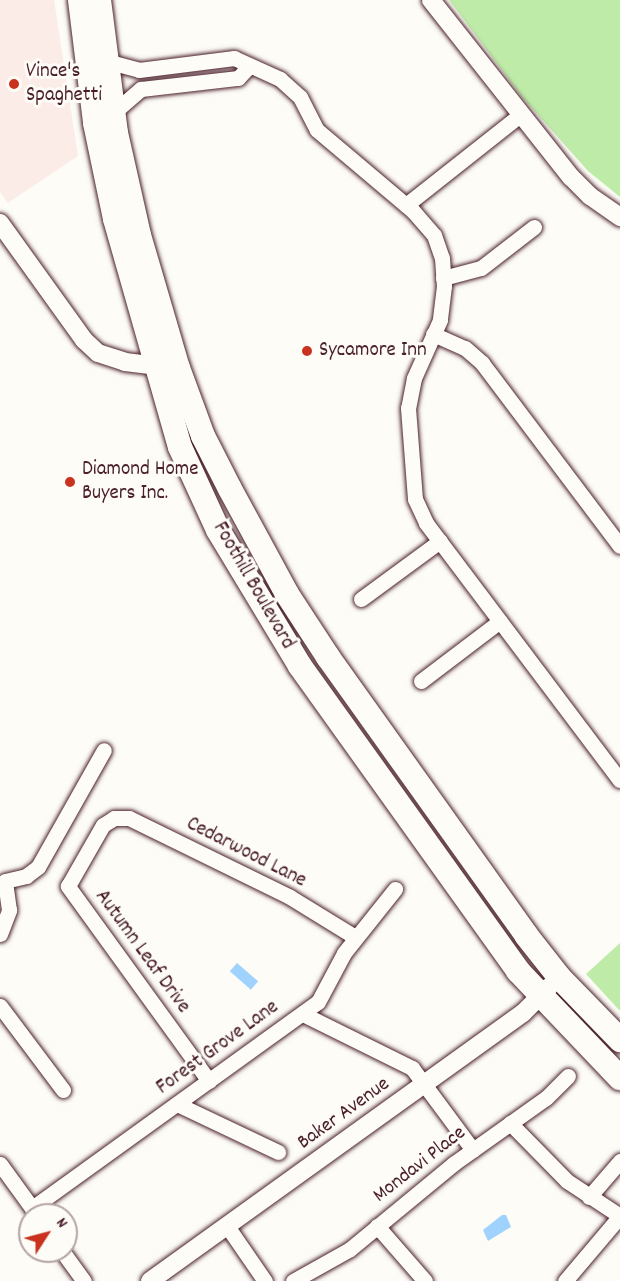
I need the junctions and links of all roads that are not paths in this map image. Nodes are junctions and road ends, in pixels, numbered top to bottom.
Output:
1 (80, 0) edge
2 (99, 0) edge
3 (431, 0) edge
4 (106, 61) junction
5 (217, 61) junction
6 (249, 66) junction
7 (139, 70) junction
8 (219, 80) junction
9 (141, 89) junction
10 (113, 112) junction
11 (520, 115) junction
12 (406, 205) junction
13 (620, 216) edge
14 (0, 222) edge
15 (534, 227) dead end
16 (443, 278) junction
17 (433, 334) junction
18 (166, 367) junction
19 (440, 541) junction
20 (620, 546) edge
21 (361, 599) dead end
22 (500, 621) junction
23 (421, 681) dead end
24 (104, 750) dead end
25 (620, 780) edge
26 (114, 818) joint
27 (395, 889) dead end
28 (0, 934) edge
29 (355, 937) junction
30 (559, 977) junction
31 (539, 996) junction
32 (0, 1006) edge
33 (303, 1014) junction
34 (620, 1040) edge
35 (568, 1076) dead end
36 (620, 1078) edge
37 (209, 1081) junction
38 (426, 1083) junction
39 (63, 1090) dead end
40 (177, 1104) junction
41 (510, 1123) junction
42 (473, 1149) junction
43 (278, 1152) dead end
44 (620, 1161) edge
45 (0, 1164) edge
46 (589, 1197) junction
47 (28, 1203) edge
48 (46, 1203) edge
49 (620, 1216) edge
50 (227, 1226) junction
51 (377, 1226) junction
52 (71, 1263) edge
53 (84, 1281) edge
54 (150, 1281) edge
55 (265, 1281) edge
56 (293, 1281) edge
57 (425, 1281) edge
58 (565, 1281) edge

1 - 18 main road, Foothill Boulevard
2 - 4 main road, Foothill Boulevard
3 - 11 street
4 - 7 street
4 - 10 main road, Foothill Boulevard
5 - 6 street
5 - 7 street
5 - 8 street
6 - 8 street
6 - 12 street
7 - 9 street
8 - 9 street
9 - 10 street
10 - 18 main road, Foothill Boulevard
11 - 12 street
11 - 13 street
12 - 16 street
14 - 18 street
15 - 16 street
16 - 17 street
17 - 19 street
17 - 20 street
18 - 30 main road, Foothill Boulevard
18 - 31 main road, Foothill Boulevard
19 - 21 street
19 - 22 street
22 - 23 street
22 - 25 street
24 - 28 street
26 - 29 street, Cedarwood Lane
26 - 37 street, Autumn Leaf Drive
27 - 29 street, Forest Grove Lane
29 - 33 street, Forest Grove Lane
30 - 31 street, Baker Avenue
30 - 34 main road, Foothill Boulevard
31 - 36 main road, Foothill Boulevard
31 - 38 street, Baker Avenue
32 - 39 street
33 - 37 street, Forest Grove Lane
33 - 38 street
35 - 41 street, Mondavi Place
37 - 40 street, Forest Grove Lane
38 - 42 street
38 - 50 street, Baker Avenue
40 - 43 street
40 - 48 street, Forest Grove Lane
41 - 42 street, Mondavi Place
41 - 46 street
42 - 51 street, Mondavi Place
44 - 46 street
45 - 47 street
46 - 49 street
49 - 58 street
50 - 54 street, Baker Avenue
50 - 55 street
51 - 56 street, Mondavi Place
51 - 57 street
52 - 53 street

